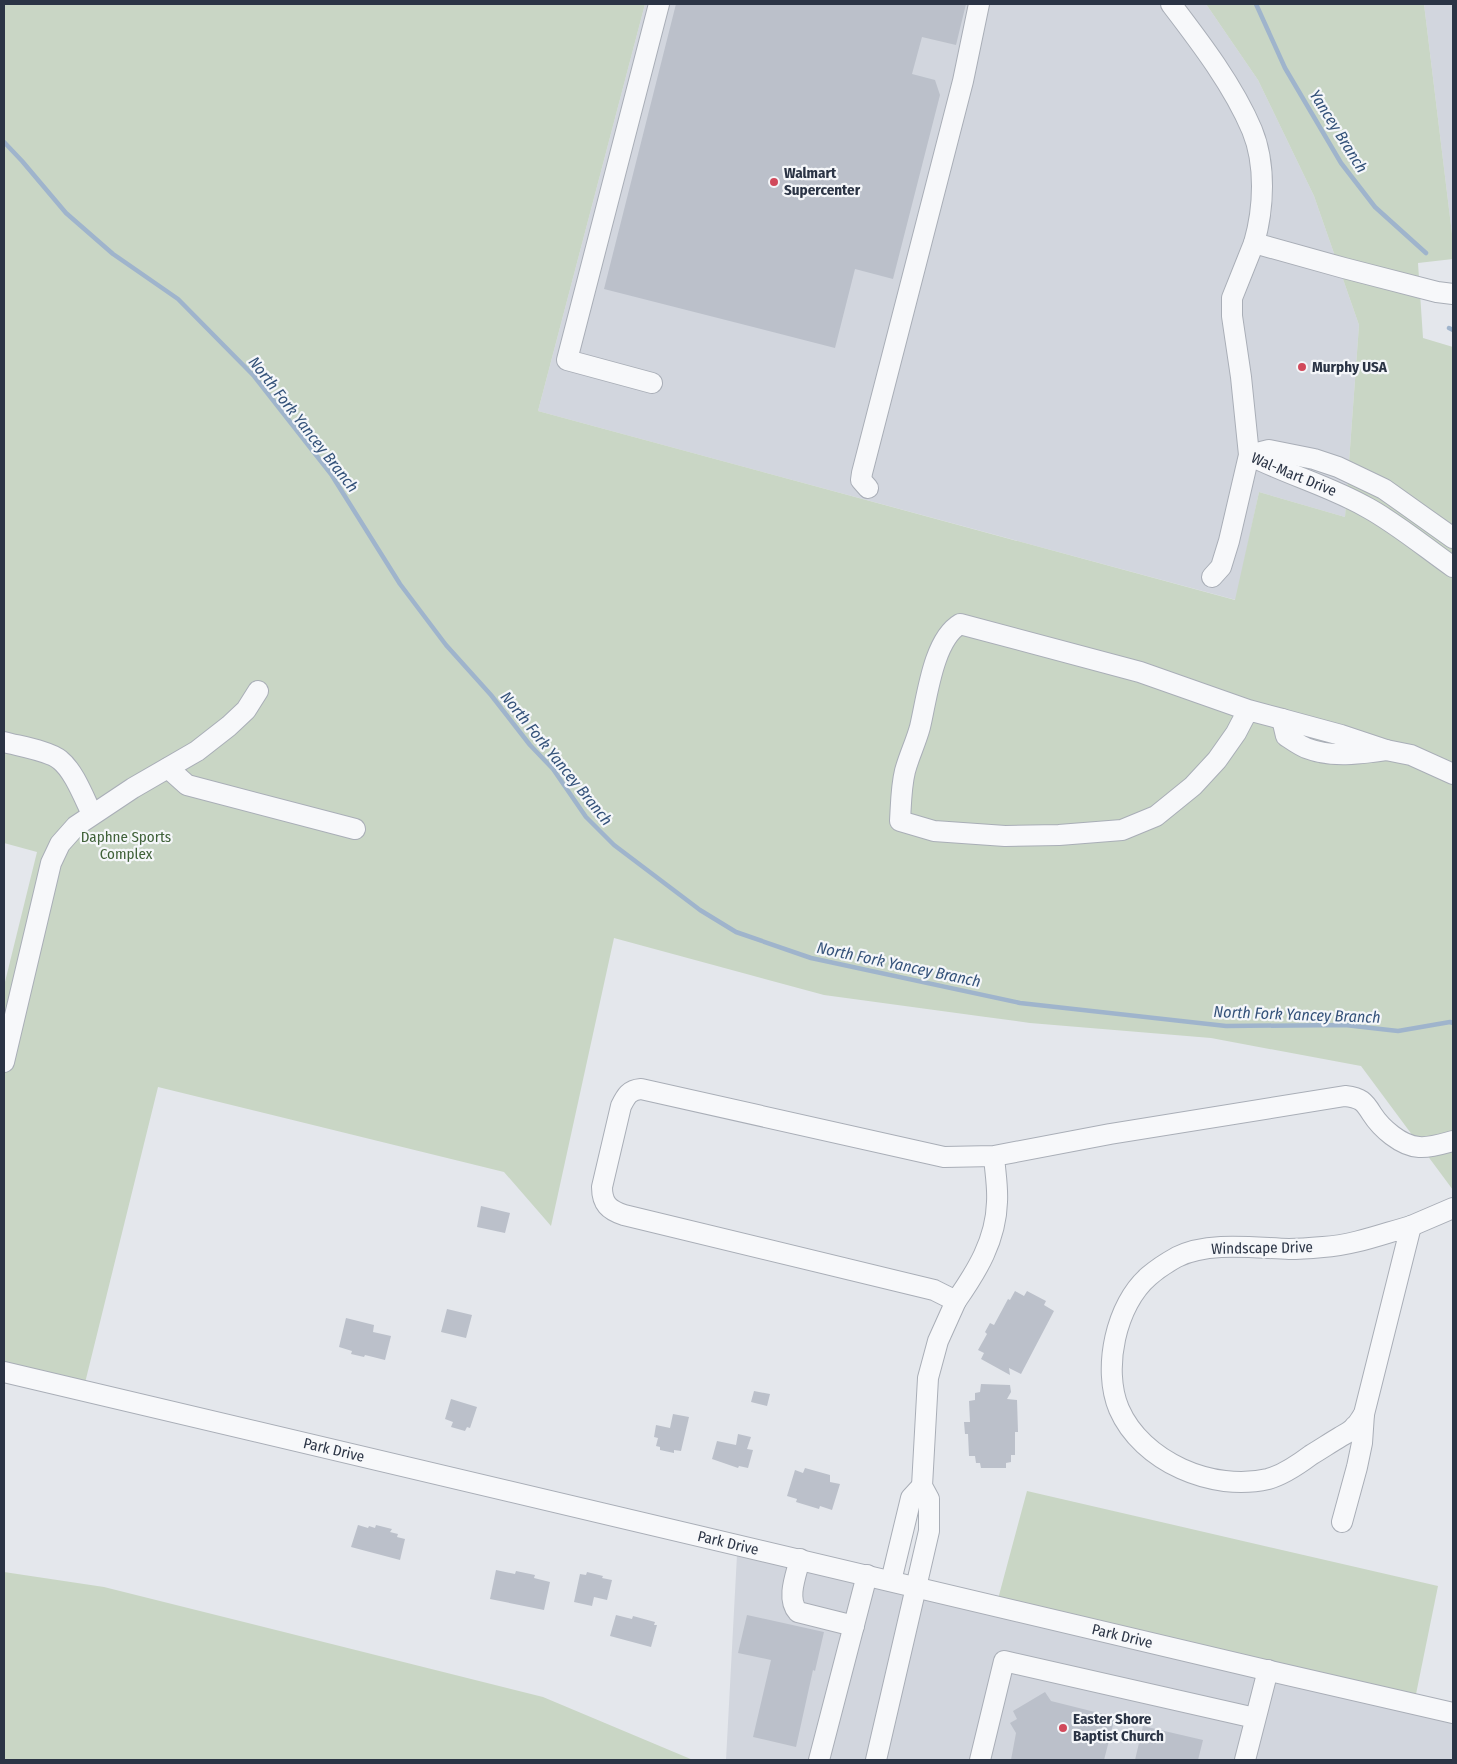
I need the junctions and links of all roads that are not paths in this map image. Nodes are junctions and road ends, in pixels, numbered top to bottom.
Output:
1 (659, 4) edge
2 (979, 4) edge
3 (1171, 4) edge
4 (1254, 243) junction
5 (1453, 294) edge
6 (652, 383) dead end
7 (1249, 455) junction
8 (868, 488) dead end
9 (1453, 538) edge
10 (1453, 567) edge
11 (1212, 577) dead end
12 (258, 691) dead end
13 (1248, 710) junction
14 (4, 742) edge
15 (168, 768) junction
16 (1453, 774) edge
17 (92, 814) junction
18 (355, 829) dead end
19 (4, 1062) edge
20 (1453, 1141) edge
21 (994, 1156) junction
22 (1453, 1208) edge
23 (1411, 1226) junction
24 (956, 1301) junction
25 (4, 1372) edge
26 (1364, 1414) junction
27 (922, 1486) junction
28 (1342, 1522) dead end
29 (800, 1559) junction
30 (868, 1575) junction
31 (891, 1581) junction
32 (916, 1587) junction
33 (854, 1626) junction
34 (1268, 1670) junction
35 (1453, 1713) edge
36 (1255, 1718) junction
37 (982, 1752) edge
38 (820, 1760) edge
39 (876, 1760) edge
40 (1245, 1760) edge

1 - 6 street
2 - 8 street
3 - 4 street
4 - 5 street
4 - 7 street
7 - 9 street, Wal-Mart Drive
7 - 10 street, Wal-Mart Drive
7 - 11 street
12 - 15 street
13 - 13 street
13 - 16 street
14 - 17 street
15 - 17 street
15 - 18 street
17 - 19 street
20 - 21 street
21 - 24 street
21 - 24 street
22 - 23 street, Windscape Drive
23 - 26 street, Windscape Drive
23 - 26 street, Windscape Drive
24 - 27 street
25 - 29 street, Park Drive
26 - 28 street
27 - 31 street
27 - 32 street
29 - 30 street, Park Drive
29 - 33 street
30 - 31 street, Park Drive
30 - 33 street
31 - 32 street, Park Drive
32 - 34 street, Park Drive
32 - 39 street
33 - 38 street
34 - 35 street, Park Drive
34 - 36 street
36 - 37 street
36 - 40 street

